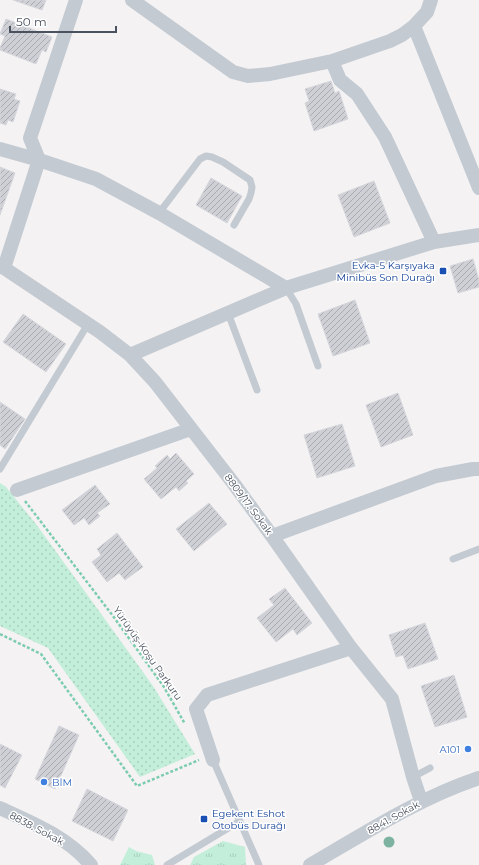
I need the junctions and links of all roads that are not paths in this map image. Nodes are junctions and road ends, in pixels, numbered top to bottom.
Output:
1 (76, 0) edge
2 (132, 0) edge
3 (431, 0) edge
4 (414, 26) junction
5 (332, 61) junction
6 (0, 149) edge
7 (39, 160) junction
8 (479, 188) edge
9 (159, 213) junction
10 (234, 225) dead end
11 (479, 235) edge
12 (434, 242) junction
13 (2, 268) edge
14 (286, 288) junction
15 (228, 313) junction
16 (88, 324) junction
17 (130, 355) junction
18 (318, 366) dead end
19 (257, 390) dead end
20 (191, 429) junction
21 (0, 469) edge
22 (479, 469) edge
23 (17, 490) road end
24 (272, 536) junction
25 (479, 549) edge
26 (453, 559) dead end
27 (351, 648) junction
28 (209, 759) joint
29 (430, 768) dead end
30 (413, 777) junction
31 (479, 778) edge
32 (421, 801) junction
33 (0, 808) edge
34 (240, 821) junction
35 (91, 865) edge
36 (167, 865) edge
37 (259, 865) edge
38 (310, 865) edge

1 - 7 street
2 - 5 street
3 - 4 street
4 - 5 street
4 - 8 street
5 - 12 street
6 - 7 street
7 - 9 street
7 - 13 street
9 - 10 lane
9 - 14 street
11 - 12 street
12 - 14 street
13 - 16 street, 8809/17. Sokak
14 - 15 street
14 - 18 lane
15 - 17 street
15 - 19 lane
16 - 17 street, 8809/17. Sokak
16 - 21 lane
17 - 20 street, 8809/17. Sokak
20 - 23 street
20 - 24 street, 8809/17. Sokak
22 - 24 street
24 - 27 street, 8809/17. Sokak
25 - 26 lane
27 - 28 street
27 - 30 street, 8809/17. Sokak
28 - 34 lane
29 - 30 lane
30 - 32 street, 8809/17. Sokak
31 - 32 street, 8841. Sokak
32 - 38 street, 8841. Sokak
33 - 35 street, 8838. Sokak
34 - 36 lane
34 - 37 lane

